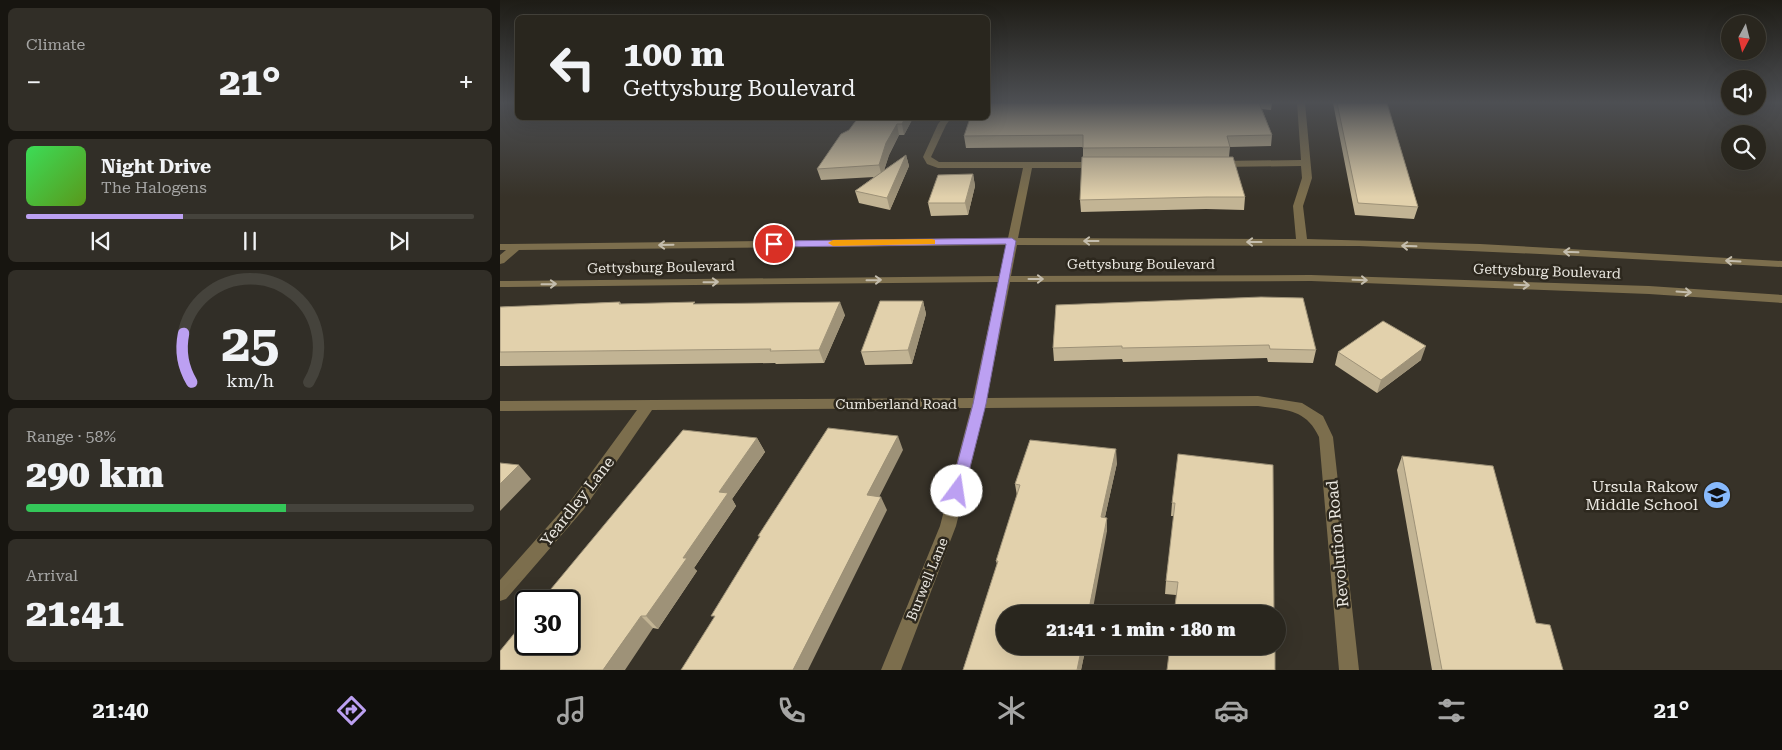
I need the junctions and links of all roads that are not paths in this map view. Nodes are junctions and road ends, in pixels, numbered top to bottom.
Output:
1 (938, 134) edge
2 (1304, 134) edge
3 (1306, 163) junction
4 (1108, 164) edge
5 (1207, 164) edge
6 (1028, 165) junction
7 (1012, 241) junction
8 (1302, 242) junction
9 (500, 247) edge
10 (516, 247) junction
11 (500, 261) edge
12 (1782, 264) edge
13 (1004, 279) junction
14 (500, 284) edge
15 (1782, 300) edge
16 (979, 404) junction
17 (500, 406) edge
18 (648, 406) junction
19 (1318, 420) joint
20 (500, 593) edge
21 (891, 670) edge
22 (1349, 670) edge

1 - 6 street
2 - 3 street
3 - 5 street
3 - 8 street
4 - 6 street
6 - 7 street, Burwell Lane
8 -> 7 street, Gettysburg Boulevard
7 -> 10 street, Gettysburg Boulevard
7 - 13 street, Burwell Lane
12 -> 8 street, Gettysburg Boulevard
9 - 10 street, Gettysburg Boulevard
10 - 11 street
14 -> 13 street, Gettysburg Boulevard
13 -> 15 street, Gettysburg Boulevard
13 - 16 street, Burwell Lane
16 - 18 street, Cumberland Road
16 - 19 street, Cumberland Road
16 - 21 street, Burwell Lane
17 - 18 street, Cumberland Road
18 - 20 street, Yeardley Lane
19 - 22 street, Revolution Road

